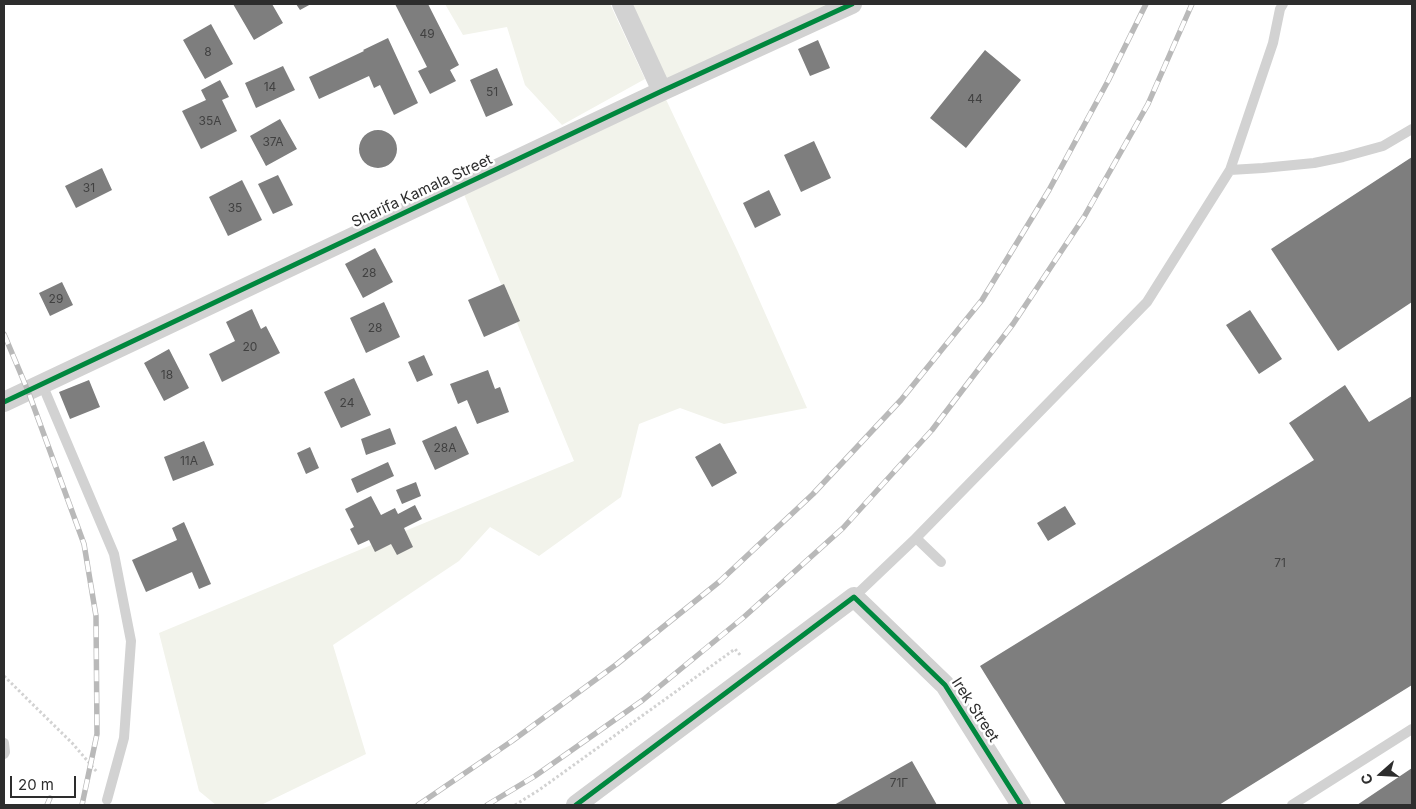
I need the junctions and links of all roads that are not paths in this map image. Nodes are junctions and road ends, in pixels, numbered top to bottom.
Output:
1 (622, 4) edge
2 (852, 4) edge
3 (1283, 4) edge
4 (662, 91) junction
5 (1412, 129) edge
6 (1230, 170) junction
7 (42, 384) junction
8 (4, 402) edge
9 (916, 538) junction
10 (941, 562) dead end
11 (854, 597) junction
12 (1412, 729) edge
13 (4, 743) edge
14 (4, 754) edge
15 (107, 800) road end
16 (576, 805) edge
17 (1020, 805) edge
18 (1292, 805) edge

1 - 4 street
2 - 4 street, Sharifa Kamala Street
3 - 6 lane
4 - 7 street, Sharifa Kamala Street
5 - 6 lane
6 - 9 lane
7 - 8 street, Sharifa Kamala Street
7 - 15 lane
9 - 10 lane
9 - 11 lane
11 - 16 street
11 - 17 street, Irek Street
12 - 18 lane
13 - 14 lane

